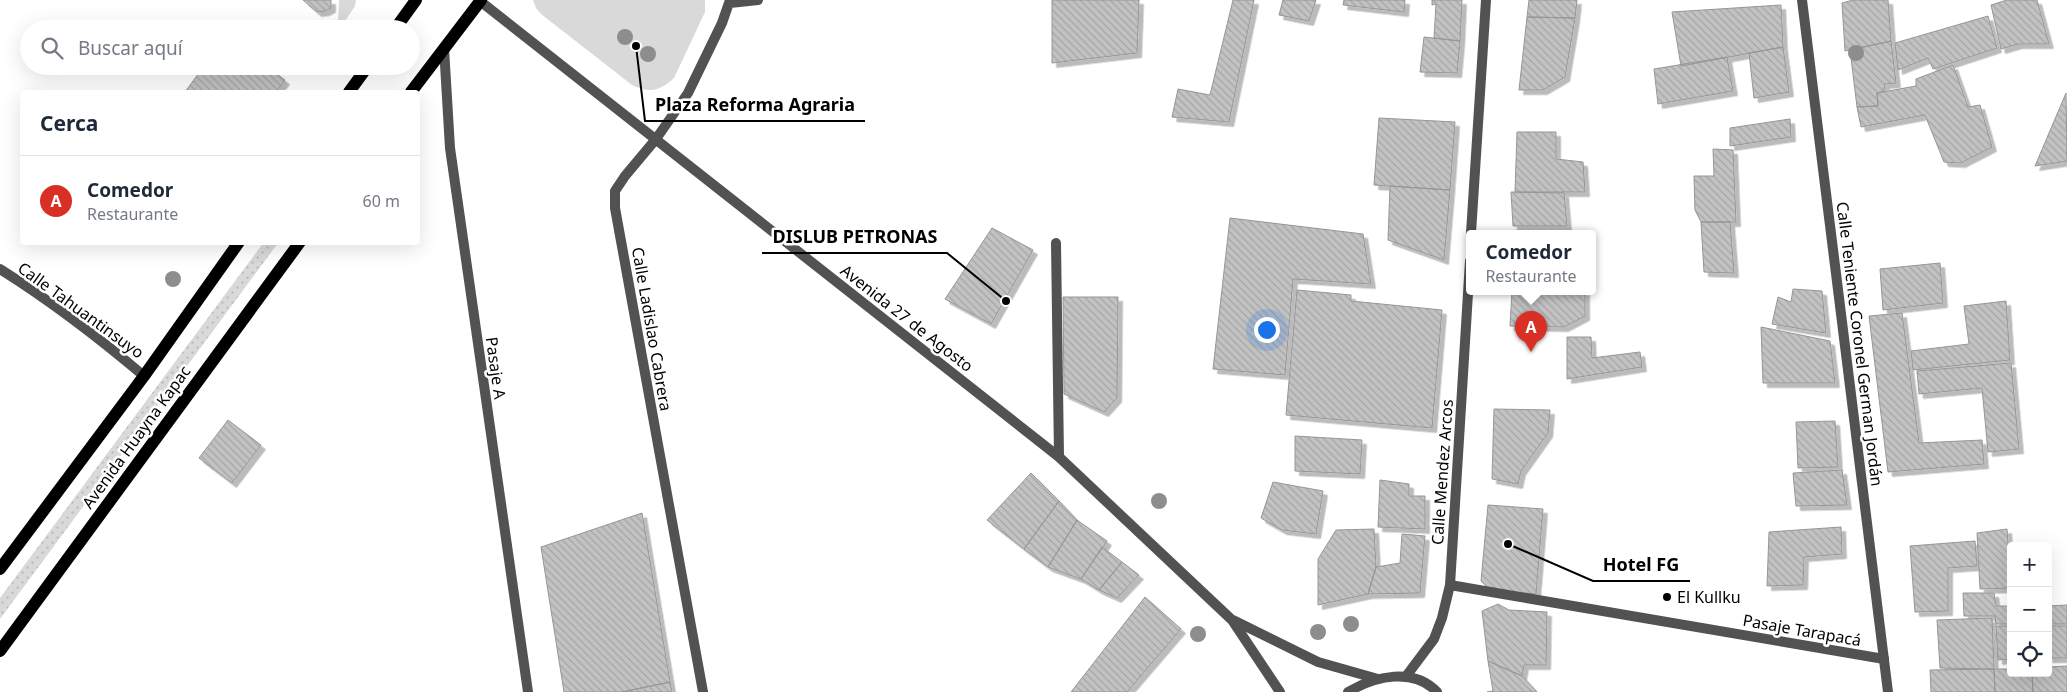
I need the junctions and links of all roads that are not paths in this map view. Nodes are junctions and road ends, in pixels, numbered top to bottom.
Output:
1 (416, 0) edge
2 (758, 0) edge
3 (1486, 0) edge
4 (1802, 0) edge
5 (480, 1) edge
6 (730, 1) edge
7 (402, 20) edge
8 (444, 48) junction
9 (361, 75) edge
10 (350, 90) edge
11 (412, 90) edge
12 (656, 139) junction
13 (1471, 230) edge
14 (1056, 243) dead end
15 (238, 245) edge
16 (298, 245) edge
17 (0, 270) edge
18 (1468, 295) edge
19 (144, 376) junction
20 (1059, 458) junction
21 (0, 569) edge
22 (1450, 585) junction
23 (1232, 620) junction
24 (0, 651) edge
25 (1884, 659) junction
26 (1407, 675) junction
27 (1378, 679) junction
28 (528, 692) edge
29 (703, 692) edge
30 (1280, 692) edge
31 (1348, 692) edge
32 (1437, 692) edge
33 (1888, 692) edge

1 - 7 main road
2 - 6 street
3 - 13 street
4 - 25 street, Calle Teniente Coronel German Jordán
5 - 8 main road
5 - 12 street, Avenida 27 de Agosto
6 - 12 street, Calle Ladislao Cabrera
8 - 11 main road
8 - 28 street, Pasaje A
9 - 10 main road
12 - 20 street, Avenida 27 de Agosto
12 - 29 street, Calle Ladislao Cabrera
14 - 20 street
15 - 19 main road, Avenida Huayna Kapac
16 - 24 main road, Avenida Huayna Kapac
17 - 19 street, Calle Tahuantinsuyo
18 - 22 street, Calle Mendez Arcos
19 - 21 main road, Avenida Huayna Kapac
20 - 23 street, Avenida 27 de Agosto
22 - 25 street, Pasaje Tarapacá
22 - 26 street, Calle Mendez Arcos
23 - 27 street, Avenida 27 de Agosto
23 - 30 street, Avenida 27 de Agosto
25 - 33 street, Calle Teniente Coronel German Jordán
26 - 27 street
26 - 32 street
27 - 31 street

